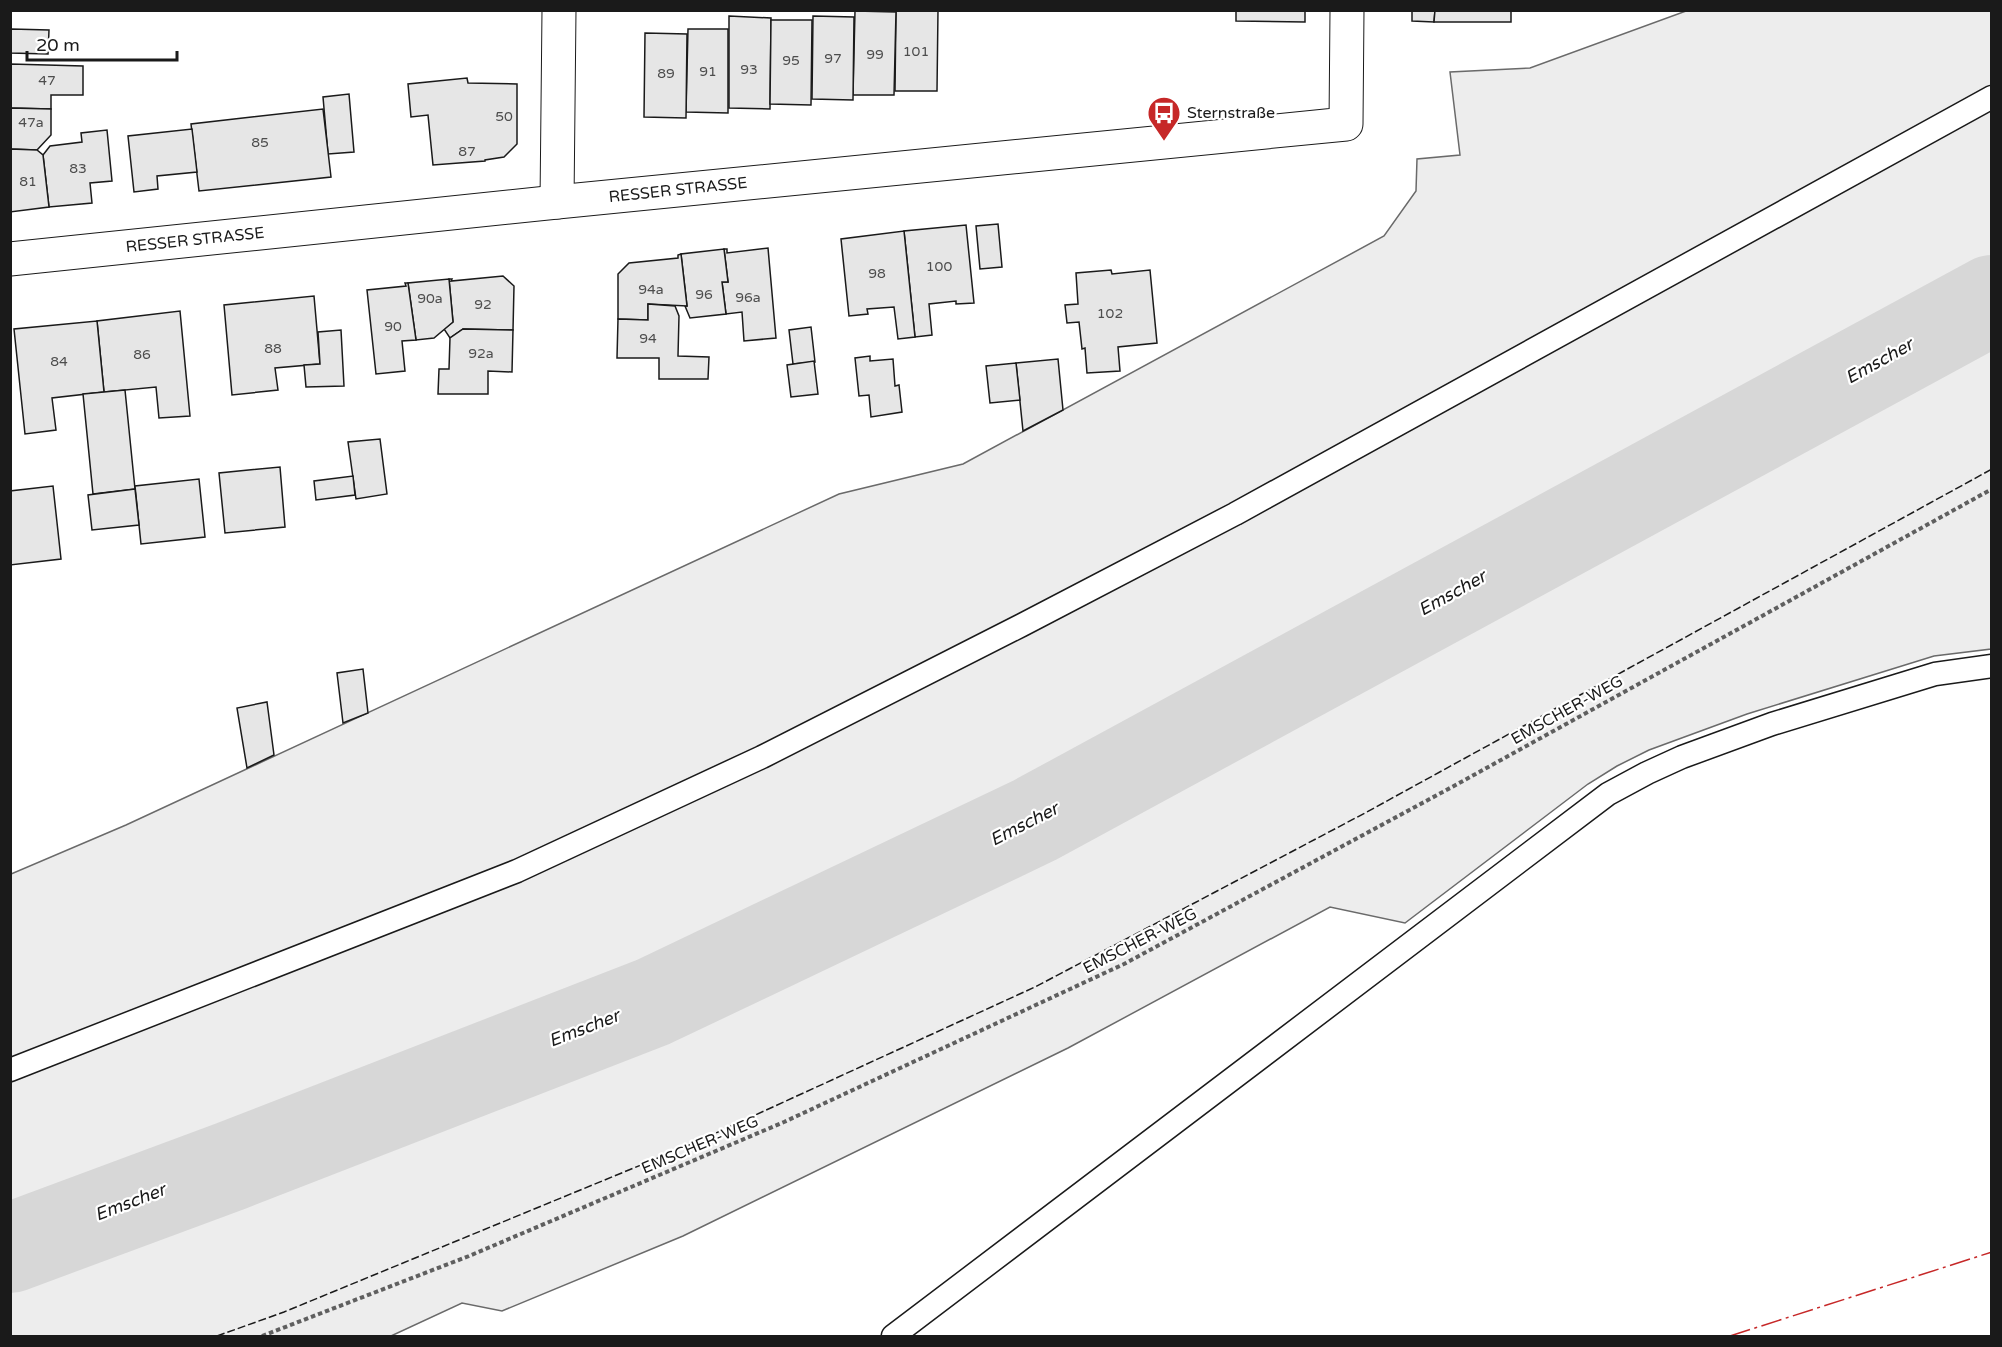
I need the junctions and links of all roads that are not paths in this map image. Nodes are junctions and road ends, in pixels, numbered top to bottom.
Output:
1 (559, 10) edge
2 (1347, 10) edge
3 (1992, 97) edge
4 (557, 202) junction
5 (10, 260) edge
6 (1992, 666) edge
7 (10, 1070) edge
8 (893, 1336) edge

1 - 4 street
2 - 4 street, RESSER STRASSE
3 - 7 lane
4 - 5 street, RESSER STRASSE
6 - 8 lane

